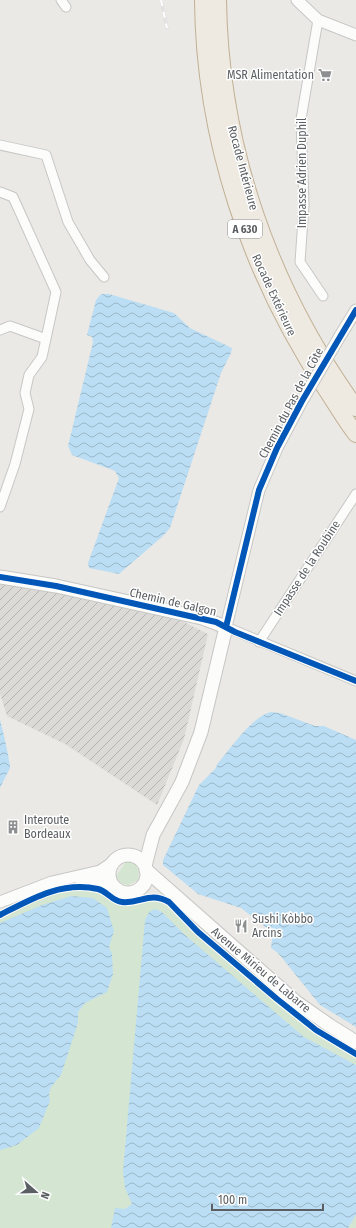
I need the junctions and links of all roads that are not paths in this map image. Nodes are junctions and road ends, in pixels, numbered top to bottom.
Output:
1 (203, 0) edge
2 (218, 0) edge
3 (297, 0) edge
4 (318, 20) junction
5 (356, 35) edge
6 (0, 145) edge
7 (0, 192) edge
8 (104, 277) dead end
9 (323, 296) dead end
10 (356, 310) edge
11 (0, 330) edge
12 (46, 339) junction
13 (356, 408) edge
14 (356, 434) edge
15 (356, 494) edge
16 (0, 507) edge
17 (0, 578) edge
18 (226, 627) junction
19 (259, 642) junction
20 (356, 681) edge
21 (153, 835) junction
22 (129, 855) junction
23 (112, 863) junction
24 (146, 868) junction
25 (60, 880) junction
26 (114, 886) junction
27 (137, 890) junction
28 (169, 892) junction
29 (0, 902) edge
30 (356, 1042) edge

1 - 14 highway, Rocade Extérieure / A 630
2 - 13 highway, Rocade Intérieure / A 630
3 - 4 street
4 - 5 street
4 - 9 street, Impasse Adrien Duphil
6 - 8 street
7 - 12 street
10 - 18 street, Chemin du Pas de la Côte, bridge
11 - 12 street
12 - 16 street
15 - 19 street, Impasse de la Roubine
17 - 18 main road, Chemin de Galgon
18 - 19 street, Chemin de Galgon
18 - 21 main road, Chemin du Pas de la Côte
19 - 20 street, Chemin de Galgon
21 - 22 main road, Chemin du Pas de la Côte
21 - 24 main road, Chemin du Pas de la Côte
22 - 23 main road
22 - 24 main road
23 - 25 street
23 - 26 main road
24 - 27 main road
24 - 28 main road, Avenue Mirieu de Labarre
25 - 26 street
25 - 29 street
26 - 27 main road
27 - 28 main road
28 - 30 main road, Avenue Mirieu de Labarre

